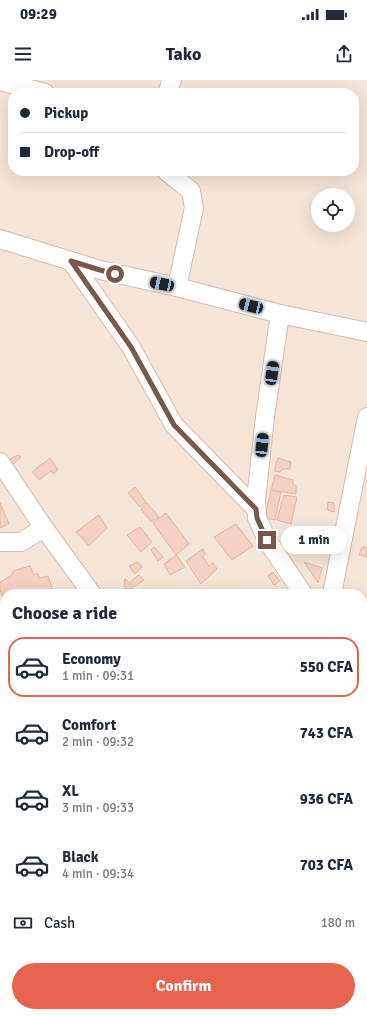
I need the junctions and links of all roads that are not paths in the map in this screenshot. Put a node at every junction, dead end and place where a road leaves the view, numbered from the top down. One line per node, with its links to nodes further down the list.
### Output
1 (0, 81): 2 (street)
2 (26, 88)
3 (172, 176): 6 (street)
4 (0, 239): 5 (street)
5 (71, 261): 6 (street); 11 (street)
6 (177, 287): 7 (street)
7 (280, 314): 8 (street); 11 (street)
8 (367, 332)
9 (367, 417): 16 (street)
10 (0, 462): 12 (street)
11 (256, 509): 15 (street)
12 (44, 528): 13 (street); 14 (street)
13 (0, 542)
14 (88, 589)
15 (300, 589)
16 (333, 589)

